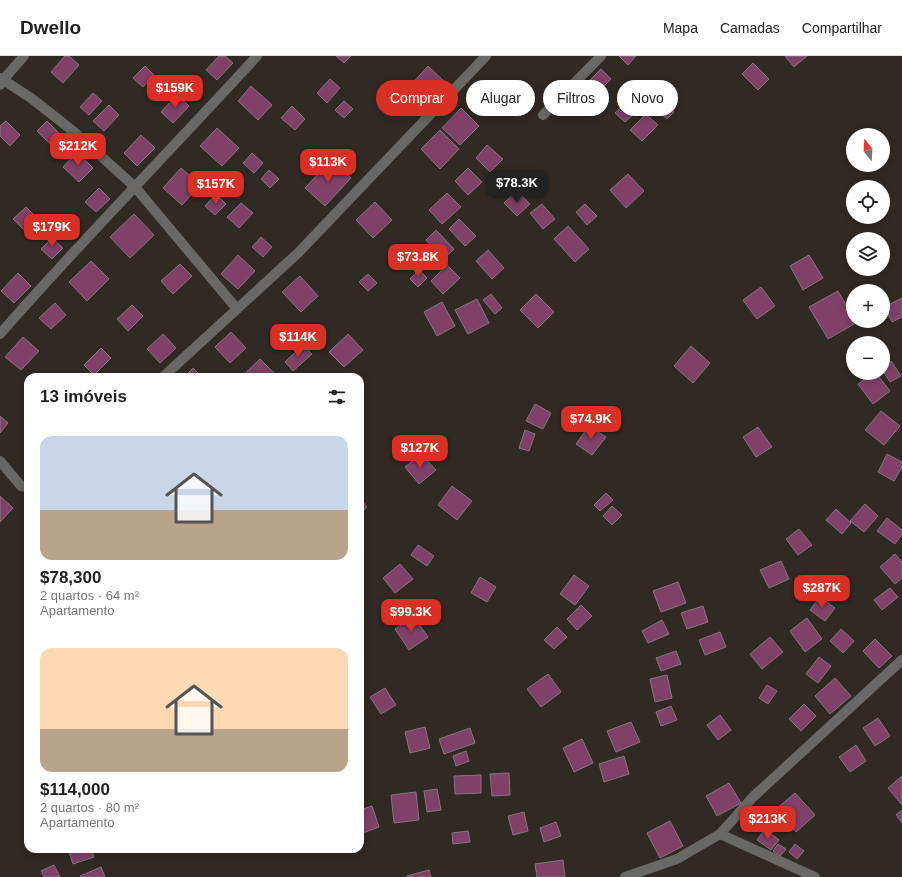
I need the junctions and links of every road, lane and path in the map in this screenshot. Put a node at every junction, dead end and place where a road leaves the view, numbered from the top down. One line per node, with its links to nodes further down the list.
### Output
1 (24, 56): 6 (street)
2 (257, 56): 7 (street)
3 (486, 56): 8 (street)
4 (601, 56): 5 (street)
5 (578, 80)
6 (1, 81): 7 (street)
7 (135, 187): 8 (street); 9 (street)
8 (237, 309): 10 (street)
9 (0, 334)
10 (168, 373)
11 (0, 462): 12 (street)
12 (24, 486)
13 (902, 660): 14 (street)
14 (720, 834): 15 (street); 16 (street)
15 (625, 877)
16 (815, 877)

